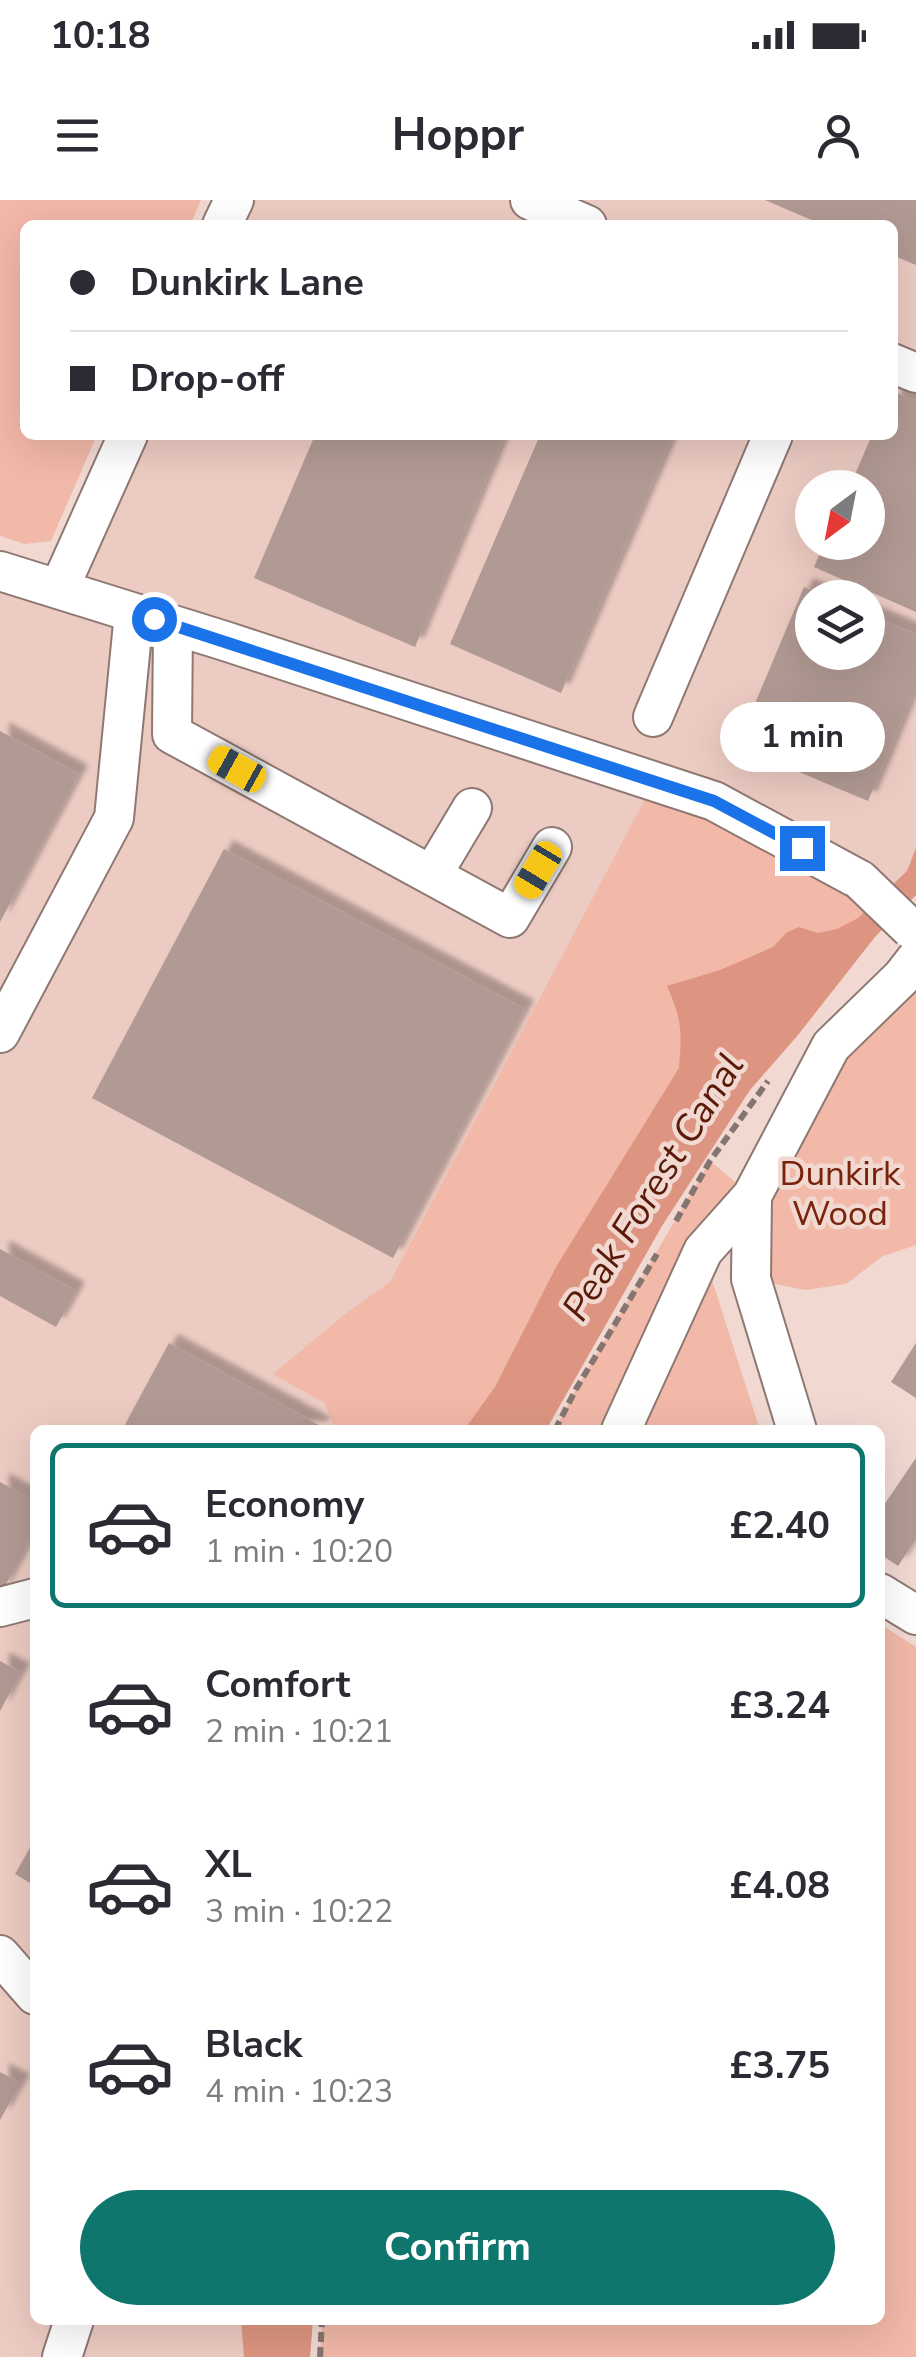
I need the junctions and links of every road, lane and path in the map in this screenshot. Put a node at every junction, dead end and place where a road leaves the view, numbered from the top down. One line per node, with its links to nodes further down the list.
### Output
1 (126, 440): 4 (street)
2 (771, 440): 7 (street)
3 (0, 571): 4 (street)
4 (59, 589): 5 (street)
5 (134, 612): 6 (street); 12 (street)
6 (173, 625): 10 (street); 11 (street, bridge)
7 (653, 718)
8 (472, 808): 10 (street)
9 (552, 847): 10 (street)
10 (432, 875)
11 (914, 942): 14 (street)
12 (0, 1033)
13 (774, 1072): 15 (path)
14 (752, 1196): 18 (street); 19 (street)
15 (672, 1229)
16 (662, 1246): 17 (path)
17 (558, 1425)
18 (623, 1425)
19 (795, 1425)
20 (885, 1596): 23 (street)
21 (30, 1599): 22 (street)
22 (0, 1607)
23 (916, 1615)
24 (0, 1955): 25 (street)
25 (30, 1989)
26 (72, 2325): 28 (street)
27 (322, 2325): 29 (path)
28 (62, 2357)
29 (320, 2357)

